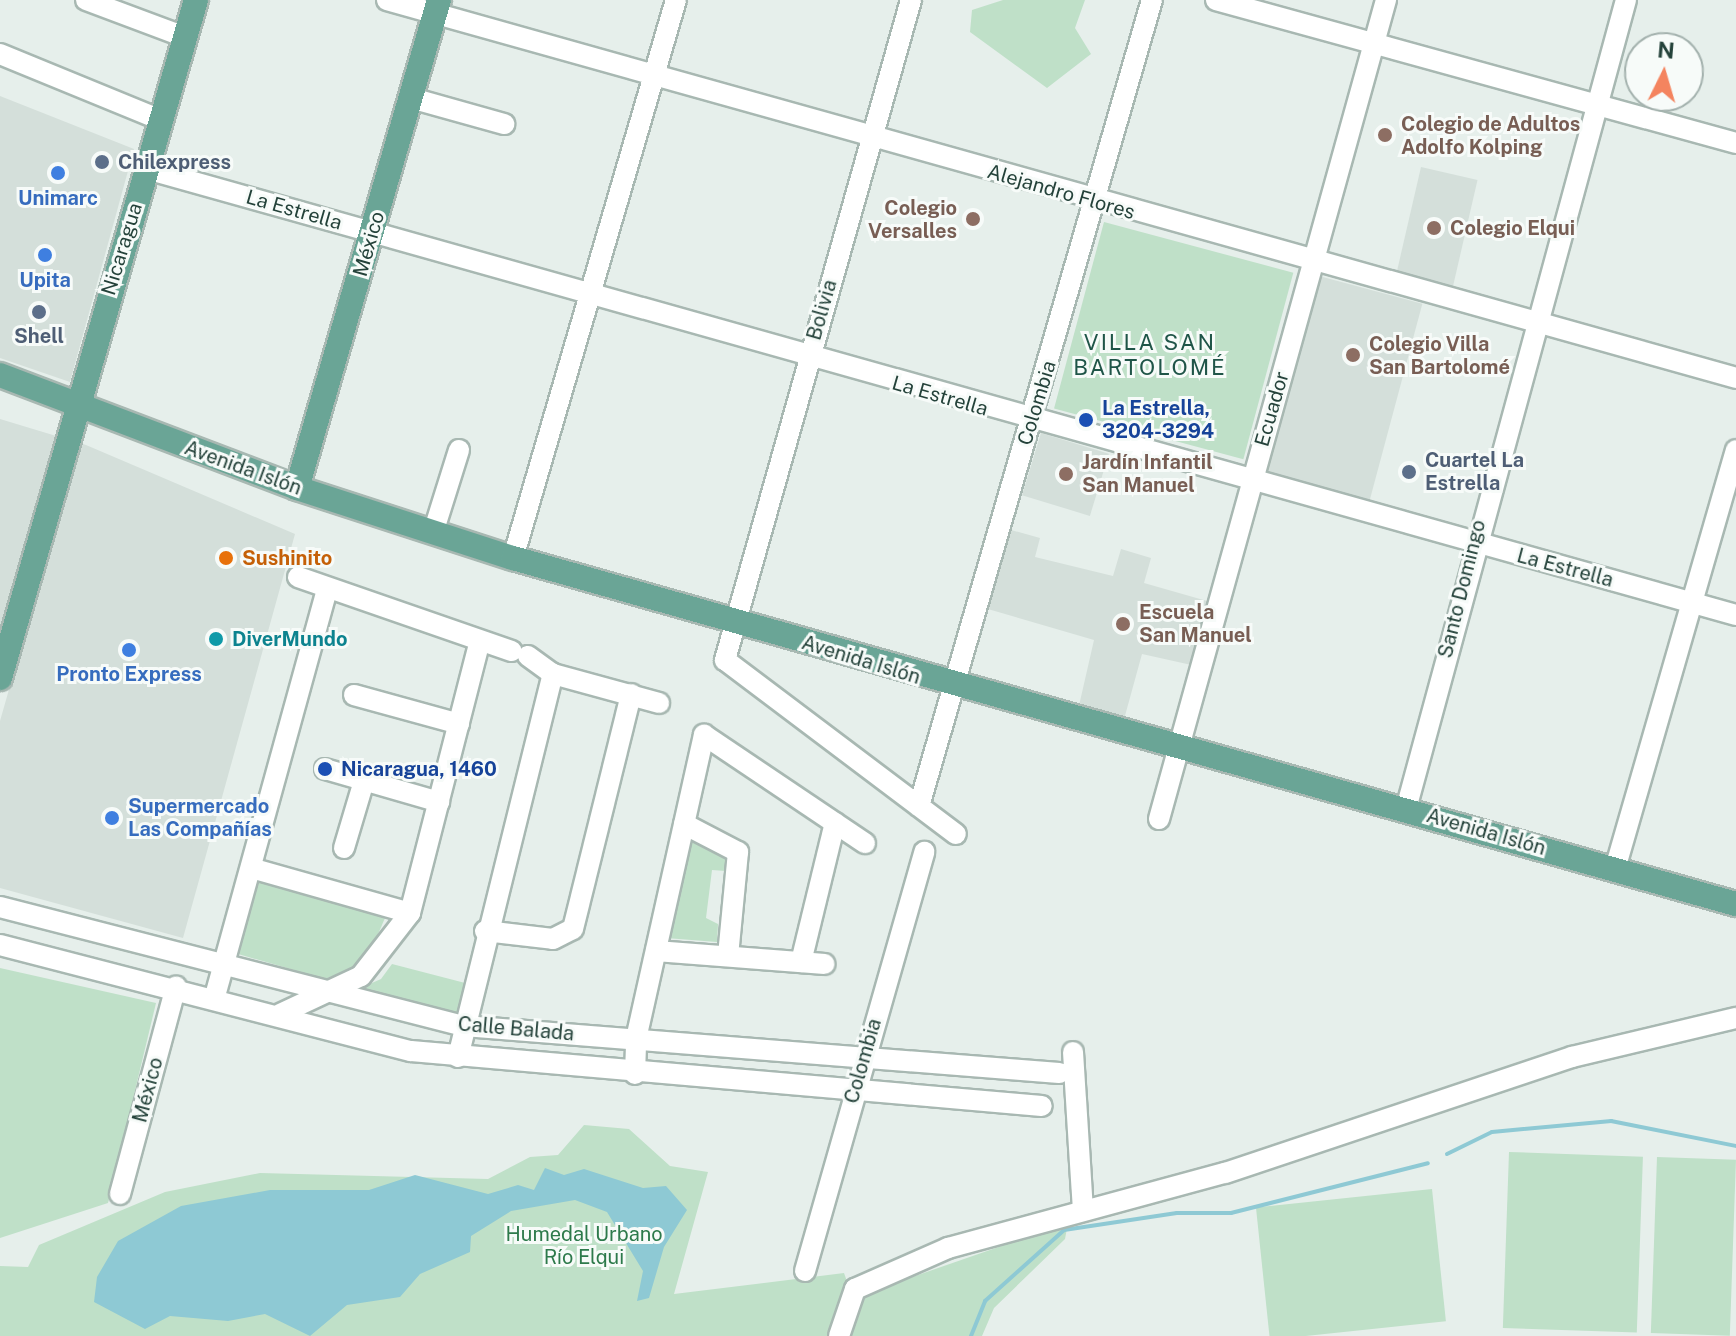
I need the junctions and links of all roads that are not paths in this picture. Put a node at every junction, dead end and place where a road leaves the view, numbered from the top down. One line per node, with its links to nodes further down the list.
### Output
1 (86, 0): 11 (street)
2 (196, 0): 11 (main road, Nicaragua)
3 (387, 0): 10 (street, Alejandro Flores)
4 (676, 0): 14 (street)
5 (911, 0): 19 (street, Bolivia)
6 (1152, 0): 22 (street, Colombia)
7 (1216, 0): 12 (street)
8 (1386, 0): 12 (street, Ecuador)
9 (1626, 0): 16 (street, Santo Domingo)
10 (437, 6): 14 (street, Alejandro Flores); 15 (main road, México)
11 (185, 37): 17 (main road, Nicaragua)
12 (1373, 44): 16 (street); 24 (street, Ecuador)
13 (0, 54): 17 (street)
14 (654, 76): 19 (street, Alejandro Flores); 25 (street)
15 (411, 98): 18 (street); 23 (main road, México)
16 (1593, 104): 20 (street); 26 (street, Santo Domingo)
17 (161, 120): 21 (main road, Nicaragua)
18 (504, 124)
19 (871, 136): 22 (street, Alejandro Flores); 27 (street, Bolivia)
20 (1736, 143)
21 (147, 169): 23 (street, La Estrella); 30 (main road, Nicaragua)
22 (1095, 202): 24 (street, Alejandro Flores); 31 (street, Colombia)
23 (372, 232): 25 (street, La Estrella); 35 (main road, México)
24 (1312, 263): 26 (street, Alejandro Flores); 34 (street, Ecuador)
25 (594, 295): 27 (street, La Estrella); 38 (street)
26 (1534, 322): 29 (street, Alejandro Flores); 37 (street, Santo Domingo)
27 (808, 359): 31 (street, La Estrella); 43 (street, Bolivia)
28 (0, 375): 30 (main road, Avenida Islón)
29 (1736, 378)
30 (75, 407): 35 (main road, Avenida Islón); 44 (main road); 47 (main road)
31 (1031, 421): 34 (street, La Estrella); 48 (street, Colombia)
32 (459, 450): 36 (street)
33 (1736, 450): 41 (street)
34 (1251, 483): 37 (street, La Estrella); 53 (street, Ecuador)
35 (297, 488): 36 (main road, Avenida Islón)
36 (433, 533): 38 (main road, Avenida Islón)
37 (1474, 543): 41 (street, La Estrella); 58 (street, Santo Domingo)
38 (513, 558): 43 (main road, Avenida Islón)
39 (298, 577): 40 (street)
40 (327, 588): 45 (street); 66 (street)
41 (1693, 603): 42 (street, La Estrella); 67 (street)
42 (1736, 615)
43 (733, 620): 48 (main road, Avenida Islón); 57 (street, Bolivia)
44 (0, 625)
45 (480, 641): 46 (street); 52 (street)
46 (553, 674): 49 (street); 71 (street)
47 (0, 678)
48 (952, 688): 53 (main road, Avenida Islón); 57 (street, Colombia)
49 (631, 694): 51 (street); 71 (street)
50 (354, 695): 52 (street)
51 (659, 703)
52 (459, 724): 56 (street)
53 (1177, 750): 58 (main road, Avenida Islón); 59 (street, Ecuador)
54 (325, 769): 55 (street)
55 (364, 781): 56 (street); 64 (street)
56 (439, 802): 70 (street)
57 (919, 806): 62 (street, Bolivia)
58 (1406, 809): 67 (main road, Avenida Islón)
59 (1159, 819)
60 (835, 823): 61 (street); 63 (street); 76 (street)
61 (684, 824): 73 (street); 74 (street)
62 (956, 834)
63 (865, 843)
64 (344, 848)
65 (924, 852): 86 (street, Colombia)
66 (251, 868): 70 (street); 75 (street)
67 (1615, 869): 68 (main road, Avenida Islón)
68 (1736, 904)
69 (0, 907): 75 (street, Calle Balada)
70 (410, 913): 79 (street)
71 (485, 931): 83 (street)
72 (0, 945): 78 (street, Calle Balada)
73 (656, 951): 74 (street); 84 (street)
74 (728, 956): 76 (street)
75 (224, 961): 79 (street, Calle Balada); 80 (street)
76 (801, 962): 77 (street)
77 (825, 964)
78 (176, 986): 80 (street, Calle Balada); 94 (street, México)
79 (328, 991): 81 (street); 83 (street, Calle Balada)
80 (215, 996): 81 (street, Calle Balada)
81 (280, 1014): 87 (street, Calle Balada)
82 (1736, 1018): 95 (street)
83 (464, 1026): 84 (street, Calle Balada); 87 (street)
84 (636, 1039): 86 (street, Calle Balada); 90 (street)
85 (1073, 1052): 95 (street)
86 (864, 1055): 88 (street, Calle Balada); 91 (street, Colombia)
87 (458, 1057): 90 (street, Calle Balada)
88 (998, 1067): 89 (street, Calle Balada); 92 (street)
89 (1059, 1073)
90 (635, 1074): 91 (street, Calle Balada)
91 (855, 1087): 92 (street, Calle Balada); 96 (street, Colombia)
92 (995, 1102): 93 (street, Calle Balada)
93 (1042, 1106)
94 (120, 1194)
95 (1083, 1210): 97 (street)
96 (805, 1271)
97 (839, 1336)

